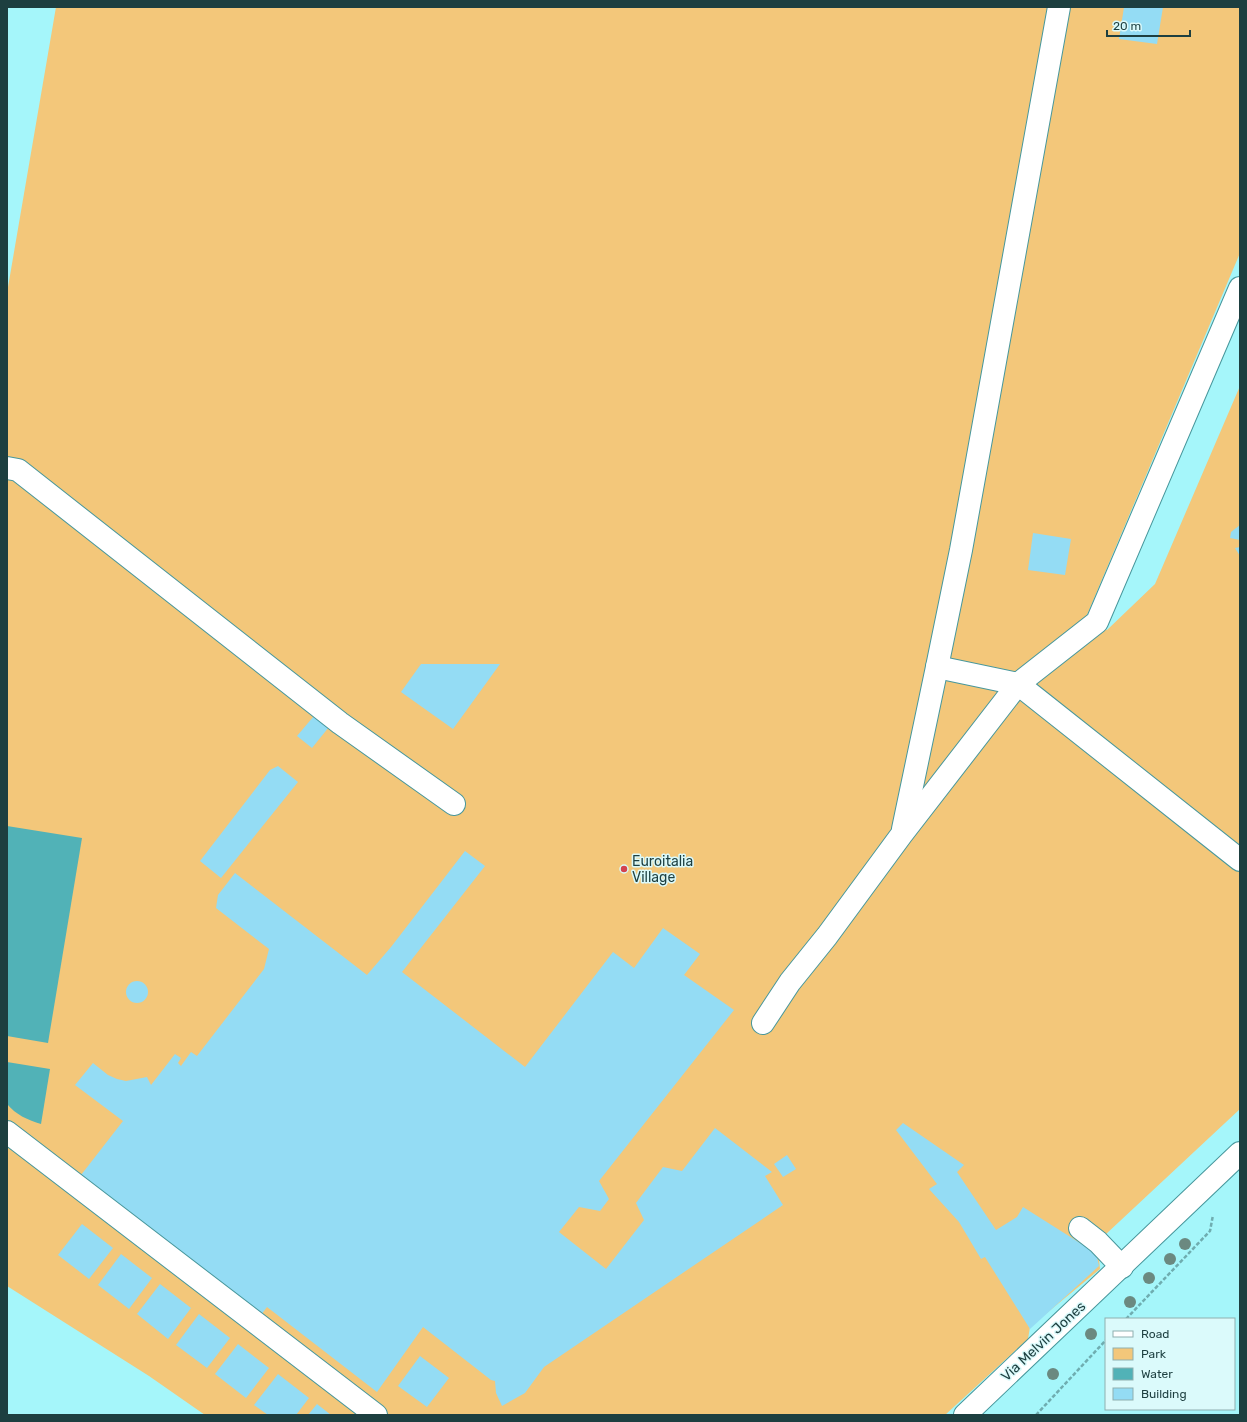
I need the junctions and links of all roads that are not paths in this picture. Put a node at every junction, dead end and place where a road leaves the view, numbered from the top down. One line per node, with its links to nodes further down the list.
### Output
1 (1059, 7): 4 (street)
2 (1240, 288): 5 (street)
3 (7, 468): 6 (street)
4 (937, 667): 5 (street); 7 (street)
5 (1018, 684): 7 (street); 8 (street)
6 (454, 804)
7 (902, 834): 9 (street)
8 (1240, 860)
9 (763, 1023)
10 (7, 1132): 14 (street)
11 (1240, 1153): 13 (street, Via Melvin Jones)
12 (1080, 1228): 13 (street)
13 (1122, 1267): 15 (street, Via Melvin Jones)
14 (376, 1415)
15 (965, 1415)

